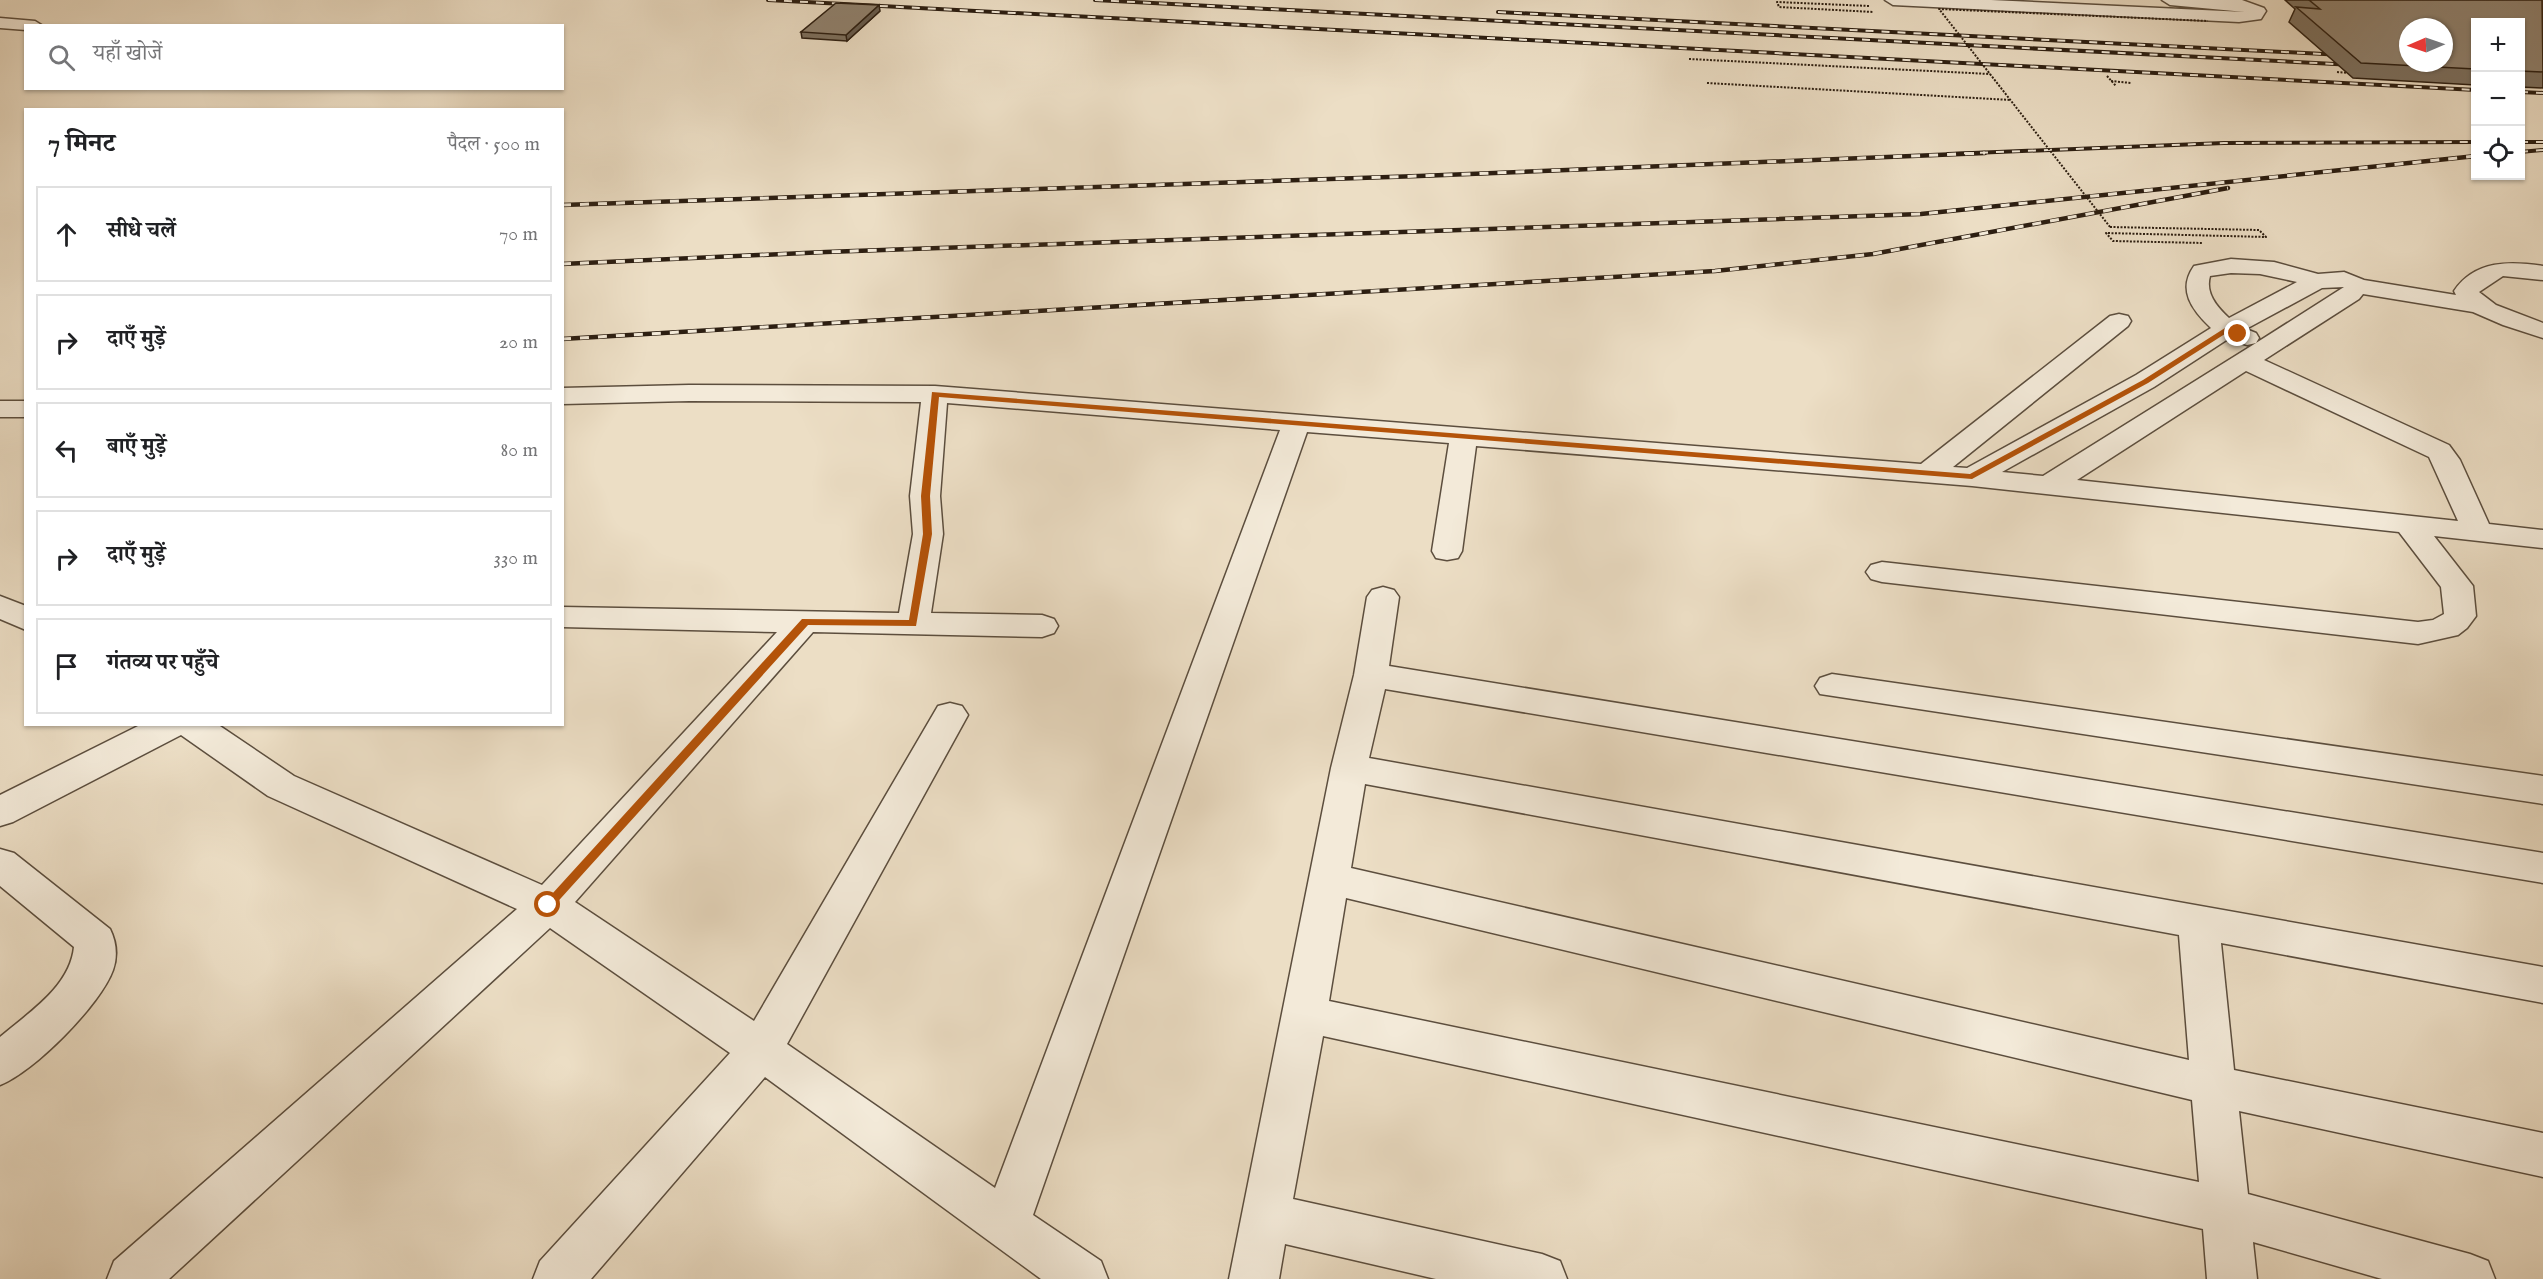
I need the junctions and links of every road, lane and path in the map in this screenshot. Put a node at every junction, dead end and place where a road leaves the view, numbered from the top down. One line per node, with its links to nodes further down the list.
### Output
1 (1893, 0): 2 (street)
2 (2170, 0)
3 (1870, 6): 4 (path)
4 (1880, 12)
5 (2208, 21): 11 (path, bridge)
6 (0, 23): 7 (street)
7 (24, 25)
8 (1689, 59): 11 (path)
9 (2347, 67): 10 (path)
10 (2337, 72)
11 (1990, 75): 17 (path, bridge)
12 (2107, 76): 13 (path)
13 (2111, 81): 15 (path); 16 (path)
14 (1707, 83): 17 (path)
15 (2131, 83)
16 (2116, 86)
17 (2011, 100): 18 (path, bridge)
18 (2207, 243)
19 (2543, 273): 22 (street)
20 (2317, 281): 21 (street); 24 (street); 24 (street)
21 (2356, 286): 22 (street); 26 (street)
22 (2477, 305): 25 (street)
23 (2119, 321): 34 (street)
24 (2227, 329): 26 (street); 35 (street)
25 (2543, 331)
26 (2268, 346): 27 (street)
27 (2245, 361): 36 (street); 38 (street)
28 (935, 394): 29 (street); 32 (street); 47 (street)
29 (564, 396)
30 (0, 409): 31 (street)
31 (24, 409)
32 (1297, 421): 33 (street); 70 (street)
33 (1464, 436): 34 (street); 40 (street)
34 (1926, 474): 35 (street)
35 (1972, 477): 36 (street)
36 (2049, 485): 37 (street)
37 (2410, 526): 38 (street); 41 (street)
38 (2478, 533): 39 (street)
39 (2543, 539)
40 (1447, 551)
41 (1882, 572)
42 (1383, 597): 49 (street)
43 (0, 606): 45 (street)
44 (564, 617): 46 (street)
45 (24, 619)
46 (805, 621): 47 (street); 60 (street)
47 (913, 623): 48 (street)
48 (1042, 626)
49 (1371, 675): 54 (street); 58 (street)
50 (1832, 686): 55 (street)
51 (950, 715): 64 (street)
52 (169, 726): 56 (street)
53 (194, 726): 60 (street)
54 (1349, 768): 59 (street); 61 (street)
55 (2543, 790)
56 (0, 812)
57 (0, 864): 65 (street)
58 (2543, 868)
59 (1329, 879): 63 (street); 66 (street)
60 (548, 905): 64 (street); 71 (street)
61 (2198, 922): 62 (street); 66 (street)
62 (2543, 985)
63 (1305, 1014): 68 (street); 69 (street)
64 (761, 1050): 70 (street); 72 (street)
65 (0, 1065)
66 (2212, 1085): 67 (street); 68 (street)
67 (2543, 1155)
68 (2225, 1211): 76 (street); 77 (street)
69 (1266, 1216): 74 (street); 75 (street)
70 (1006, 1223): 73 (street)
71 (132, 1279)
72 (558, 1279)
73 (1083, 1279)
74 (1254, 1279)
75 (1542, 1279)
76 (2232, 1279)
77 (2470, 1279)

